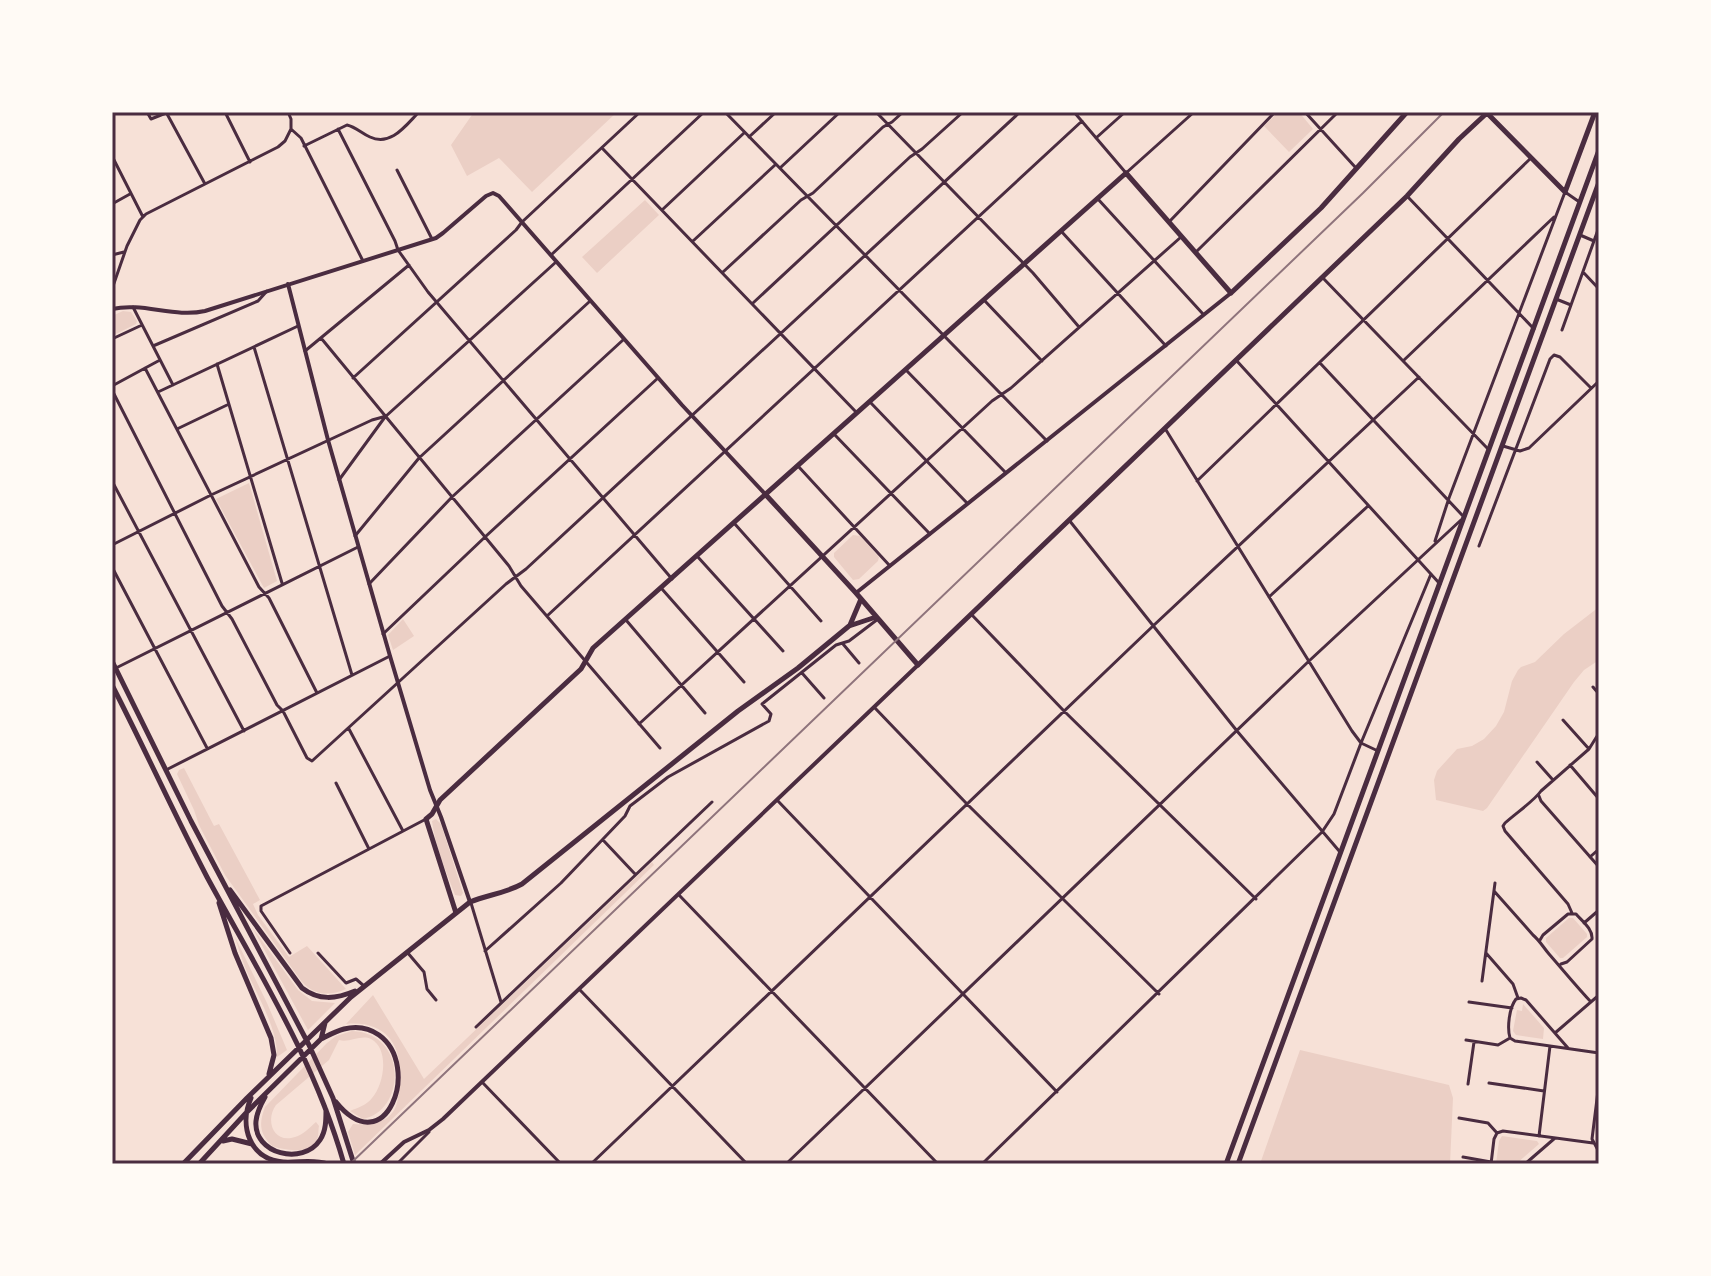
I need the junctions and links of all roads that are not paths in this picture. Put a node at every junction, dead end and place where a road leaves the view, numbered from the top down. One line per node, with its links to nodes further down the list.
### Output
1 (147, 112): 2 (street)
2 (167, 112): 45 (street)
3 (225, 112): 38 (street)
4 (288, 112): 26 (street)
5 (419, 112): 27 (street)
6 (640, 112): 33 (street)
7 (704, 112): 43 (street)
8 (725, 112): 29 (street)
9 (776, 112): 30 (street)
10 (840, 112): 39 (street)
11 (876, 112): 25 (street)
12 (903, 112): 25 (street)
13 (963, 112): 35 (street)
14 (1020, 112): 44 (street)
15 (1074, 112): 24 (street)
16 (1125, 112): 31 (street)
17 (1194, 112): 42 (street)
18 (1275, 112): 59 (street)
19 (1305, 112): 28 (street)
20 (1338, 112): 28 (street)
21 (1407, 112): 40 (main road)
22 (1488, 112): 37 (main road); 50 (main road)
23 (1595, 112): 47 (main road)
24 (1082, 121): 31 (street); 57 (street)
25 (888, 124): 35 (street); 49 (street)
26 (291, 129): 32 (street); 38 (street)
27 (338, 129): 32 (street); 69 (street)
28 (1321, 130): 40 (street); 71 (street)
29 (745, 132): 30 (street); 54 (street)
30 (749, 137): 39 (street)
31 (1096, 138): 42 (street)
32 (304, 146): 75 (street)
33 (602, 148): 43 (street); 58 (street)
34 (1599, 150): 52 (main road)
35 (916, 153): 44 (street); 60 (street)
36 (112, 156): 48 (street)
37 (1531, 158): 47 (main road); 66 (street)
38 (250, 162): 45 (street)
39 (778, 166): 49 (street); 67 (street)
40 (1357, 169): 90 (main road)
41 (397, 170): 65 (street)
42 (1126, 173): 51 (main road); 59 (main road)
43 (632, 179): 54 (street); 73 (street)
44 (944, 182): 57 (street); 74 (street)
45 (205, 184): 56 (street)
46 (1598, 187): 63 (main road)
47 (1565, 192): 52 (street); 55 (street)
48 (131, 194): 53 (street); 56 (street)
49 (807, 196): 60 (street); 80 (street)
50 (1407, 196): 66 (street); 82 (main road)
51 (1097, 198): 62 (main road); 77 (street)
52 (1580, 202): 105 (main road)
53 (112, 204)
54 (662, 210): 67 (street)
55 (1556, 214): 83 (street); 99 (street)
56 (143, 217): 70 (street)
57 (979, 217): 78 (street); 87 (street)
58 (522, 222): 65 (street); 73 (street); 94 (street)
59 (1169, 222): 64 (main road)
60 (836, 226): 74 (street); 95 (street)
61 (1599, 227): 68 (street)
62 (1061, 231): 78 (main road); 89 (street)
63 (1580, 235): 68 (street); 91 (main road)
64 (1182, 236): 71 (main road); 77 (street)
65 (432, 239): 69 (street)
66 (1448, 239): 83 (street); 101 (street)
67 (693, 241): 80 (street)
68 (1594, 241): 81 (street)
69 (398, 250): 75 (street); 79 (street)
70 (124, 252): 72 (street); 85 (street)
71 (1196, 252): 90 (main road)
72 (112, 255)
73 (551, 255): 76 (street)
74 (865, 255): 87 (street); 107 (street)
75 (363, 261): 84 (street)
76 (557, 261): 92 (street); 112 (street)
77 (1155, 261): 89 (street); 100 (street)
78 (1024, 264): 93 (main road); 104 (street)
79 (409, 265): 94 (street); 109 (street)
80 (723, 272): 95 (street)
81 (1583, 272): 86 (street); 96 (street)
82 (1322, 277): 101 (street); 118 (main road)
83 (1487, 280): 99 (street); 120 (street)
84 (288, 284): 88 (street); 103 (street)
85 (112, 289)
86 (1599, 289)
87 (900, 290): 108 (street); 124 (street)
88 (267, 291): 97 (street); 113 (street)
89 (1118, 293): 104 (street); 114 (street)
90 (1231, 293): 100 (street)
91 (1556, 299): 96 (street); 151 (main road)
92 (591, 300): 111 (street); 129 (street)
93 (984, 300): 108 (main road); 119 (street)
94 (436, 302): 112 (street); 127 (street)
95 (753, 303): 107 (street)
96 (1571, 305): 106 (street)
97 (133, 306): 98 (street); 102 (street)
98 (112, 309)
99 (1518, 314): 105 (street); 148 (street)
100 (1204, 315): 114 (street)
101 (1364, 320): 120 (street); 121 (street)
102 (142, 325): 110 (street); 113 (street)
103 (298, 326): 115 (street); 116 (street)
104 (1080, 328): 119 (street)
105 (1534, 330): 152 (main road)
106 (1562, 330)
107 (781, 332): 124 (street); 140 (street)
108 (944, 336): 125 (main road); 135 (street)
109 (321, 338): 116 (street); 127 (street)
110 (112, 339)
111 (624, 339): 128 (street); 143 (street)
112 (470, 341): 129 (street); 141 (street)
113 (153, 346): 117 (street)
114 (1166, 346): 150 (street)
115 (254, 347): 122 (street); 156 (street)
116 (305, 351): 149 (street)
117 (160, 360): 123 (street); 131 (street)
118 (1236, 360): 138 (street); 145 (main road)
119 (1042, 361): 135 (street)
120 (1403, 361): 126 (street)
121 (1320, 363): 138 (street); 142 (street)
122 (217, 364): 131 (street); 137 (street)
123 (145, 368): 132 (street); 134 (street)
124 (815, 368): 139 (street); 154 (street)
125 (906, 370): 136 (main road); 144 (street)
126 (1419, 377): 142 (street); 148 (street)
127 (353, 378): 141 (street)
128 (658, 378): 140 (street); 157 (street)
129 (503, 381): 143 (street); 155 (street)
130 (1599, 381): 133 (street)
131 (173, 385): 134 (street)
132 (112, 388): 174 (street)
133 (1591, 388): 153 (street); 153 (street)
134 (158, 392): 146 (street)
135 (1002, 394): 144 (street); 150 (street)
136 (870, 402): 139 (main road); 158 (street)
137 (229, 404): 146 (street); 162 (street)
138 (1277, 405): 159 (street); 165 (street)
139 (858, 413): 147 (main road)
140 (692, 415): 154 (street); 170 (street)
141 (385, 417): 149 (street); 155 (street); 163 (street)
142 (1374, 419): 159 (street); 171 (street)
143 (536, 420): 157 (street); 169 (street)
144 (963, 428): 158 (street); 161 (street)
145 (1165, 428): 165 (street); 176 (main road)
146 (177, 429): 167 (street)
147 (834, 434): 160 (main road); 166 (street)
148 (1473, 434): 152 (street); 171 (street)
149 (328, 440): 156 (street); 163 (street)
150 (1047, 441): 161 (street)
151 (1502, 446): 153 (street); 360 (main road)
152 (1489, 450): 175 (main road)
153 (1515, 450): 186 (street)
154 (726, 451): 168 (street); 181 (street)
155 (419, 458): 169 (street); 182 (street)
156 (287, 459): 162 (street); 192 (street)
157 (570, 460): 170 (street); 183 (street)
158 (927, 461): 166 (street); 172 (street)
159 (1328, 462): 173 (street); 188 (street)
160 (798, 466): 168 (main road); 178 (street)
161 (1006, 473): 172 (street)
162 (250, 477): 167 (street); 200 (street)
163 (339, 480): 182 (street)
164 (112, 481): 179 (street)
165 (1197, 481): 188 (street)
166 (891, 494): 178 (street); 180 (street)
167 (211, 495): 174 (street); 204 (street)
168 (766, 495): 177 (main road); 190 (main road)
169 (452, 497): 183 (street); 198 (street)
170 (602, 498): 181 (street); 196 (street)
171 (1449, 498): 175 (street); 184 (street)
172 (968, 504): 180 (street)
173 (1368, 506): 191 (street); 205 (street)
174 (175, 513): 179 (street); 207 (street)
175 (1464, 517): 184 (street); 199 (main road)
176 (1069, 520): 208 (main road); 215 (street)
177 (734, 523): 189 (main road); 201 (street)
178 (855, 528): 190 (street); 193 (street)
179 (139, 531): 185 (street); 216 (street)
180 (930, 534): 193 (street)
181 (635, 535): 197 (street); 209 (street)
182 (355, 536): 187 (street)
183 (485, 537): 196 (street); 217 (street)
184 (1433, 544): 191 (street)
185 (112, 545)
186 (1479, 546)
187 (358, 547): 192 (street); 198 (street)
188 (1237, 547): 205 (street); 215 (street)
189 (697, 556): 197 (main road); 211 (street)
190 (823, 557): 201 (street); 203 (main road)
191 (1417, 559): 195 (street); 225 (street)
192 (320, 566): 200 (street); 230 (street)
193 (890, 566): 203 (street)
194 (112, 567): 219 (street)
195 (1431, 574): 199 (street); 249 (street)
196 (515, 577): 209 (street); 232 (street)
197 (672, 579): 202 (main road)
198 (369, 584): 217 (street)
199 (1440, 584): 253 (main road)
200 (282, 585): 204 (street)
201 (790, 586): 211 (street); 213 (street)
202 (661, 588): 212 (main road); 221 (street)
203 (856, 593): 206 (main road)
204 (265, 594): 207 (street); 236 (street)
205 (1269, 597): 225 (street)
206 (861, 599): 210 (main road); 214 (main road)
207 (227, 612): 216 (street); 240 (street)
208 (971, 614): 227 (main road); 241 (street)
209 (547, 616): 224 (street)
210 (877, 618): 214 (main road); 218 (street); 227 (main road)
211 (754, 619): 220 (street); 221 (street)
212 (626, 620): 224 (main road); 234 (street)
213 (821, 621)
214 (849, 626): 284 (main road)
215 (1153, 626): 241 (street); 247 (street)
216 (191, 631): 219 (street); 246 (street)
217 (383, 634): 222 (street)
218 (842, 644): 226 (street); 229 (street)
219 (154, 649): 228 (street); 251 (street)
220 (783, 651)
221 (718, 652): 231 (street); 234 (street)
222 (390, 656): 230 (street); 232 (street)
223 (112, 661): 228 (main road)
224 (586, 661): 244 (street); 265 (main road)
225 (1309, 661): 247 (street); 249 (street)
226 (859, 663)
227 (918, 665): 239 (street)
228 (114, 668): 256 (main road)
229 (802, 673): 238 (street); 269 (street)
230 (352, 675): 236 (street)
231 (744, 682)
232 (398, 684): 245 (street); 265 (street)
233 (112, 685): 279 (main road)
234 (681, 686): 242 (street); 244 (street)
235 (1593, 687): 237 (street)
236 (317, 693): 240 (street)
237 (1599, 694)
238 (824, 698)
239 (874, 707): 261 (street); 263 (street)
240 (283, 711): 245 (street); 246 (street)
241 (1064, 711): 263 (street); 264 (street)
242 (705, 713)
243 (1563, 720): 252 (street)
244 (639, 724): 250 (street)
245 (349, 729): 267 (street)
246 (244, 731): 251 (street)
247 (1237, 731): 264 (street); 268 (street)
248 (1599, 733): 252 (street)
249 (1361, 743): 253 (street); 268 (street)
250 (660, 748)
251 (207, 749): 256 (street)
252 (1589, 749): 255 (street)
253 (1378, 751): 272 (main road)
254 (1537, 762): 257 (street)
255 (1570, 765): 257 (street); 260 (street)
256 (166, 770): 276 (main road)
257 (1553, 780): 259 (street)
258 (336, 783): 270 (street)
259 (1539, 796): 273 (street); 287 (street)
260 (1599, 799)
261 (777, 800): 280 (street); 281 (street)
262 (712, 802): 275 (street)
263 (967, 804): 281 (street); 282 (street)
264 (1161, 804): 282 (street); 283 (street)
265 (436, 806): 266 (main road); 284 (street)
266 (426, 819): 267 (street); 286 (main road)
267 (403, 831): 270 (street)
268 (1322, 832): 272 (street); 283 (street)
269 (603, 840): 275 (street); 292 (street)
270 (369, 849): 294 (street)
271 (1599, 849): 273 (street)
272 (1341, 853): 359 (main road)
273 (1590, 857): 274 (street)
274 (1599, 867)
275 (635, 874): 307 (street)
276 (219, 876): 299 (main road); 332 (main road)
277 (1495, 883): 278 (street)
278 (1495, 892): 290 (street); 296 (street)
279 (217, 894): 321 (main road); 333 (main road)
280 (679, 895): 300 (street); 301 (street)
281 (870, 897): 301 (street); 302 (street)
282 (1062, 898): 302 (street); 303 (street)
283 (1256, 899): 303 (street)
284 (470, 902): 286 (main road); 292 (street)
285 (1599, 910): 288 (street)
286 (456, 913): 293 (main road)
287 (1572, 913): 288 (street); 290 (street)
288 (1584, 923): 289 (street)
289 (1593, 937): 291 (street); 297 (street)
290 (1540, 940): 297 (street)
291 (1599, 941)
292 (485, 951): 307 (street)
293 (407, 952): 299 (main road); 306 (street)
294 (290, 953)
295 (318, 953): 299 (street)
296 (1487, 954): 298 (street); 305 (street)
297 (1561, 964): 309 (street)
298 (1482, 981)
299 (362, 988): 311 (main road)
300 (580, 990): 322 (street); 326 (street)
301 (772, 992): 326 (street); 327 (street)
302 (964, 994): 327 (street); 331 (street)
303 (1159, 994): 331 (street)
304 (1599, 995): 309 (street)
305 (1518, 998): 310 (street); 313 (street)
306 (436, 1000)
307 (501, 1002): 312 (street)
308 (1469, 1002): 310 (street)
309 (1591, 1002): 313 (street)
310 (1512, 1008): 314 (street)
311 (325, 1022): 315 (main road); 321 (main road)
312 (476, 1027)
313 (1555, 1033): 319 (street)
314 (1510, 1038): 317 (street); 318 (street)
315 (321, 1039): 328 (main road); 332 (main road)
316 (1466, 1040): 317 (street)
317 (1475, 1042): 325 (street)
318 (1550, 1046): 319 (street); 329 (street)
319 (1568, 1048): 320 (street)
320 (1599, 1053)
321 (266, 1080): 330 (main road)
322 (482, 1082): 336 (street); 353 (street)
323 (1489, 1083): 329 (street)
324 (1599, 1083): 341 (street)
325 (1468, 1084)
326 (673, 1086): 354 (street); 355 (street)
327 (866, 1089): 356 (street); 357 (street)
328 (269, 1090): 333 (main road); 334 (main road)
329 (1544, 1091): 338 (street)
330 (253, 1092): 334 (main road); 347 (main road)
331 (1057, 1092): 358 (street)
332 (333, 1098): 350 (main road)
333 (326, 1105): 349 (main road)
334 (246, 1113): 340 (main road); 342 (main road)
335 (1459, 1118): 337 (street)
336 (434, 1127): 351 (street); 352 (street)
337 (1497, 1133): 338 (street); 346 (street)
338 (1539, 1136): 339 (street)
339 (1555, 1138): 341 (street); 361 (street)
340 (220, 1142): 342 (main road); 348 (main road)
341 (1593, 1143): 343 (street)
342 (253, 1144): 345 (main road)
343 (1599, 1152)
344 (1463, 1157): 346 (street)
345 (327, 1163)
346 (1491, 1163)
347 (183, 1164)
348 (199, 1164)
349 (344, 1164)
350 (354, 1164)
351 (380, 1164)
352 (397, 1164)
353 (561, 1164)
354 (591, 1164)
355 (747, 1164)
356 (786, 1164)
357 (938, 1164)
358 (982, 1164)
359 (1226, 1164)
360 (1238, 1164)
361 (1525, 1164)

